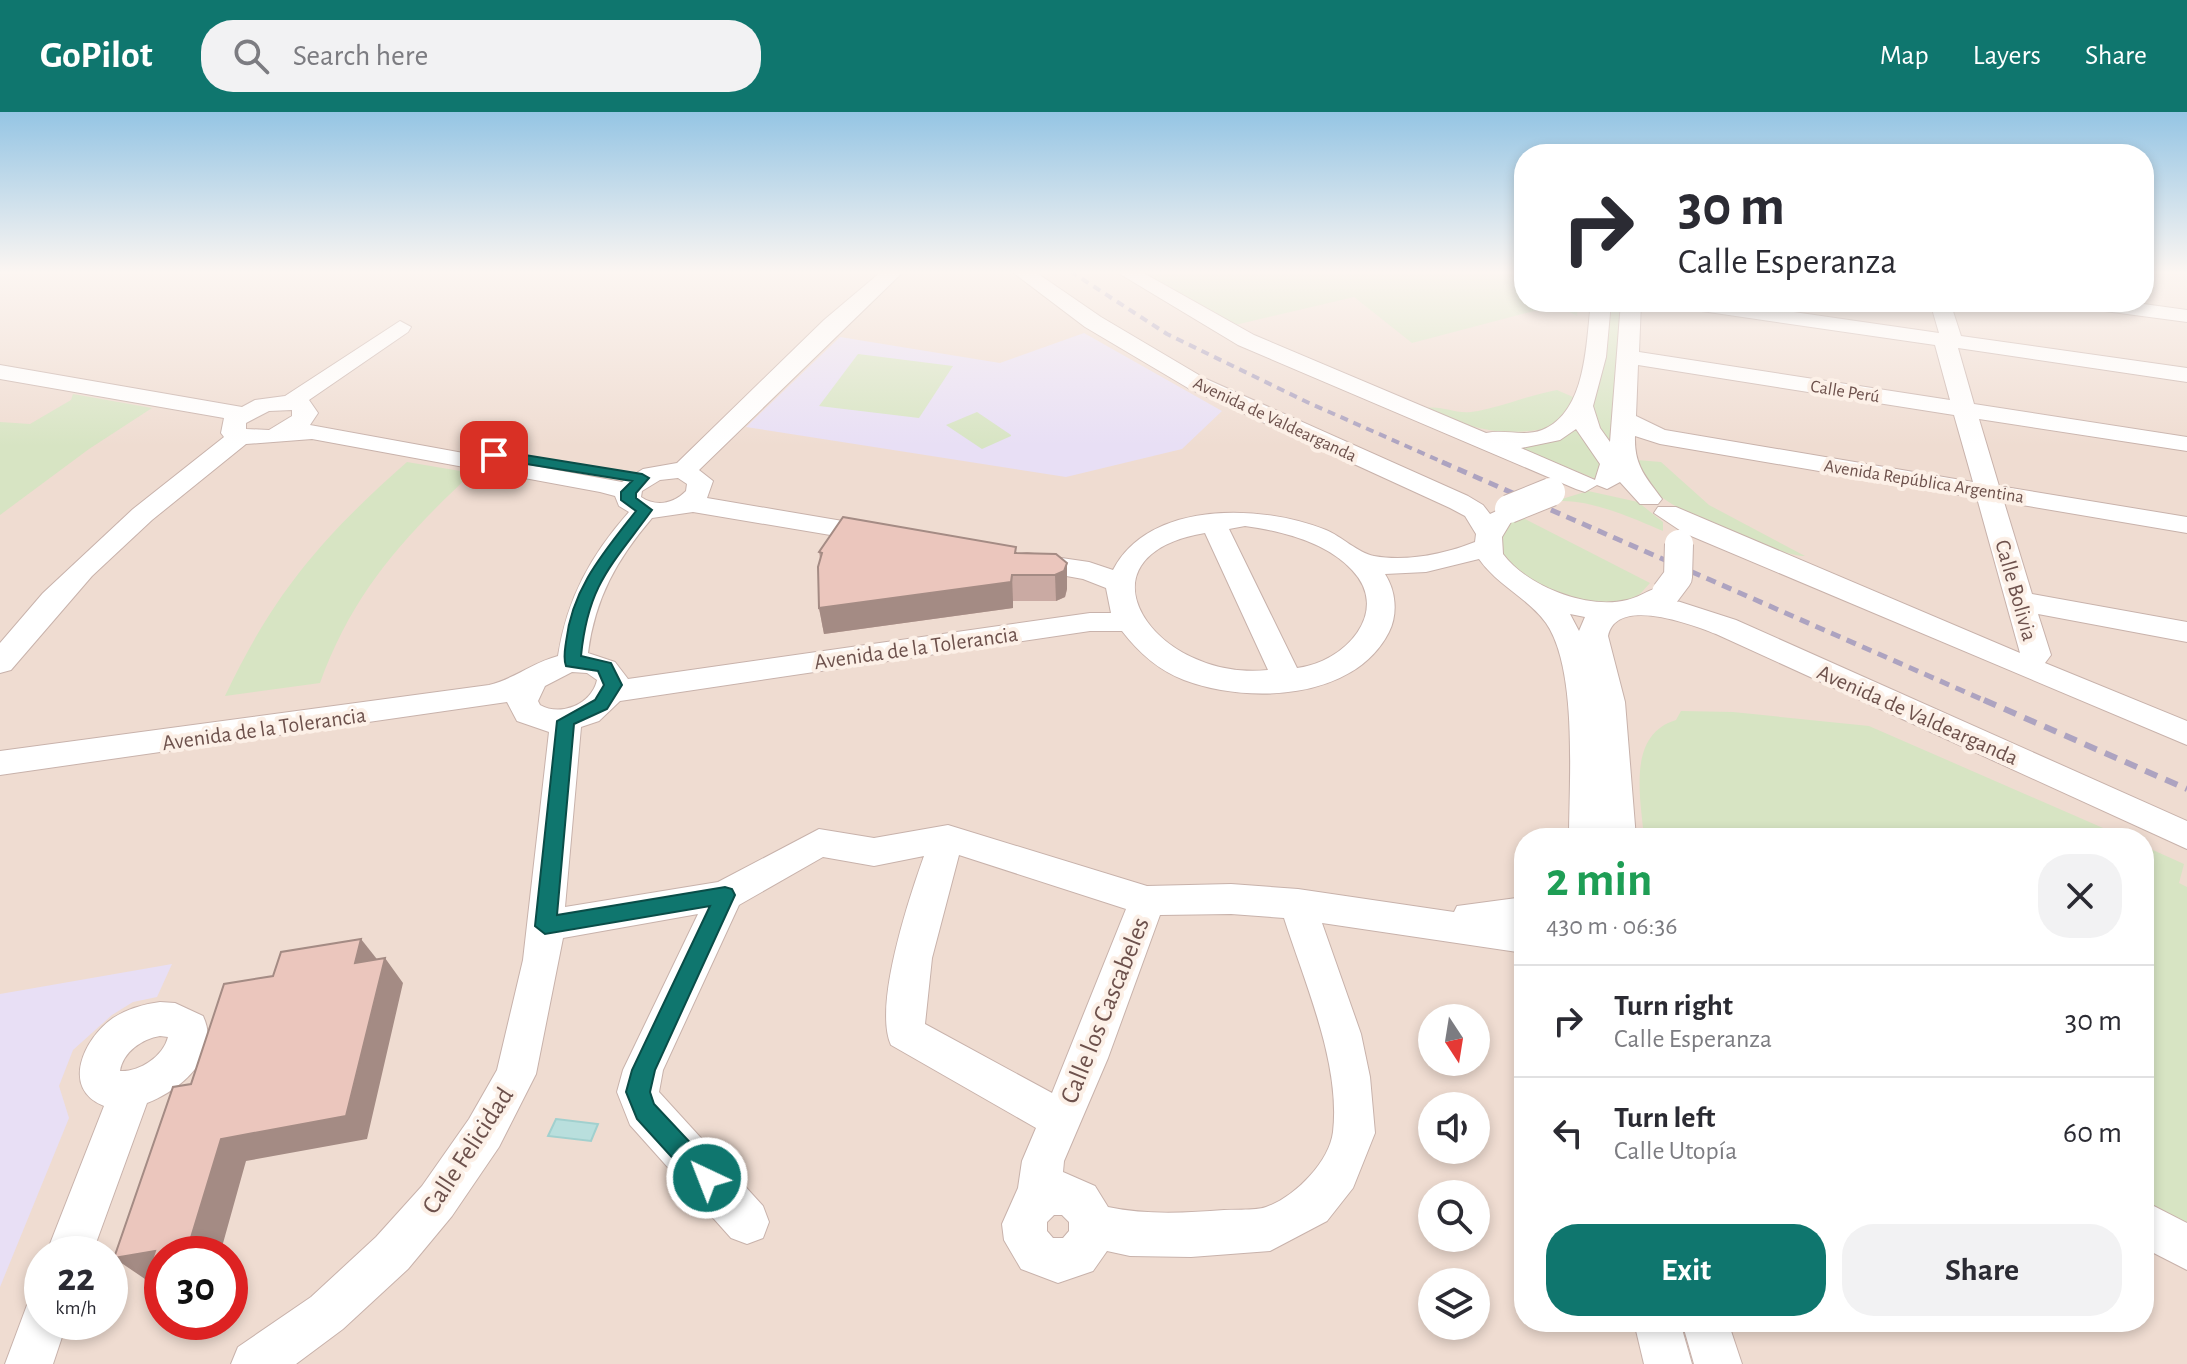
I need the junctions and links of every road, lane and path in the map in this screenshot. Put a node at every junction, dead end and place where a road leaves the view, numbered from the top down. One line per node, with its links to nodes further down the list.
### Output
1 (397, 329): 16 (street)
2 (837, 329): 23 (street)
3 (1106, 329): 31 (street, Avenida de Valdearganda)
4 (1227, 329): 18 (street)
5 (1597, 329): 13 (street)
6 (1629, 329): 10 (street)
7 (1874, 329): 9 (street)
8 (1946, 329): 9 (street, Calle Bolivia)
9 (1948, 340): 11 (street); 14 (street, Calle Bolivia)
10 (1627, 357): 14 (street, Calle Perú); 15 (street)
11 (2187, 375)
12 (7, 377): 17 (street)
13 (1582, 408): 18 (street); 22 (street)
14 (1964, 409): 21 (street, Calle Perú); 24 (street, Calle Bolivia)
15 (1622, 417): 19 (street, Avenida República Argentina); 20 (street)
16 (293, 418): 17 (street); 25 (street)
17 (241, 426): 43 (street)
18 (1455, 431): 22 (street)
19 (1660, 437): 20 (street, Avenida República Argentina); 24 (street, Avenida República Argentina)
20 (1622, 443): 26 (street)
21 (2187, 444)
22 (1593, 485): 26 (street); 31 (street, bridge)
23 (691, 487): 25 (street); 25 (street); 29 (street)
24 (1988, 492): 28 (street, Avenida República Argentina); 38 (street, Calle Bolivia)
25 (638, 494): 42 (street)
26 (1658, 506): 32 (street); 37 (street, bridge)
27 (1212, 520): 33 (street); 35 (street); 44 (street)
28 (2187, 525)
29 (907, 534)
30 (999, 550): 35 (street)
31 (1493, 550): 33 (street); 34 (street); 36 (street)
32 (1764, 557): 41 (street); 49 (street)
33 (1361, 563): 34 (street)
34 (1378, 590): 44 (street)
35 (1124, 591): 44 (street); 45 (street, Avenida de la Tolerancia)
36 (1527, 591): 39 (street); 52 (street)
37 (1655, 599): 39 (street); 54 (street, Avenida de Valdearganda)
38 (2020, 601): 40 (street); 41 (street, Calle Bolivia)
39 (1608, 612): 53 (street)
40 (2187, 632)
41 (2036, 655): 47 (street)
42 (572, 662): 45 (street); 46 (street)
43 (0, 663)
44 (1289, 682)
45 (612, 685): 48 (street)
46 (525, 696): 48 (street); 50 (street, Avenida de la Tolerancia); 51 (street, Avenida de la Tolerancia)
47 (2187, 718)
48 (566, 721): 61 (street, Calle Felicidad)
49 (2187, 734)
50 (0, 763)
51 (0, 778)
52 (1586, 828)
53 (1618, 828)
54 (2187, 836)
55 (948, 838): 56 (street, Calle los Cascabeles); 57 (street, Calle los Cascabeles); 64 (street, Calle los Cascabeles)
56 (725, 895): 61 (street, Calle los Cascabeles); 66 (street)
57 (1147, 901): 58 (street, Calle los Cascabeles); 64 (street, Calle los Cascabeles)
58 (1298, 904): 60 (street, Calle los Cascabeles); 67 (street)
59 (1514, 913): 60 (street, Calle los Cascabeles)
60 (1379, 914): 62 (street, Calle los Cascabeles)
61 (545, 926): 75 (street, Calle Felicidad)
62 (1514, 936)
63 (131, 1090): 69 (street)
64 (1060, 1119): 65 (street, Calle los Cascabeles)
65 (1039, 1199): 67 (street); 67 (street, Calle los Cascabeles)
66 (747, 1222)
67 (1092, 1225)
68 (2154, 1229): 70 (street)
69 (76, 1236)
70 (2187, 1248)
71 (1660, 1332): 76 (street)
72 (1708, 1332): 77 (street)
73 (38, 1340): 74 (street)
74 (29, 1364)
75 (255, 1364)
76 (1668, 1364)
77 (1718, 1364)

